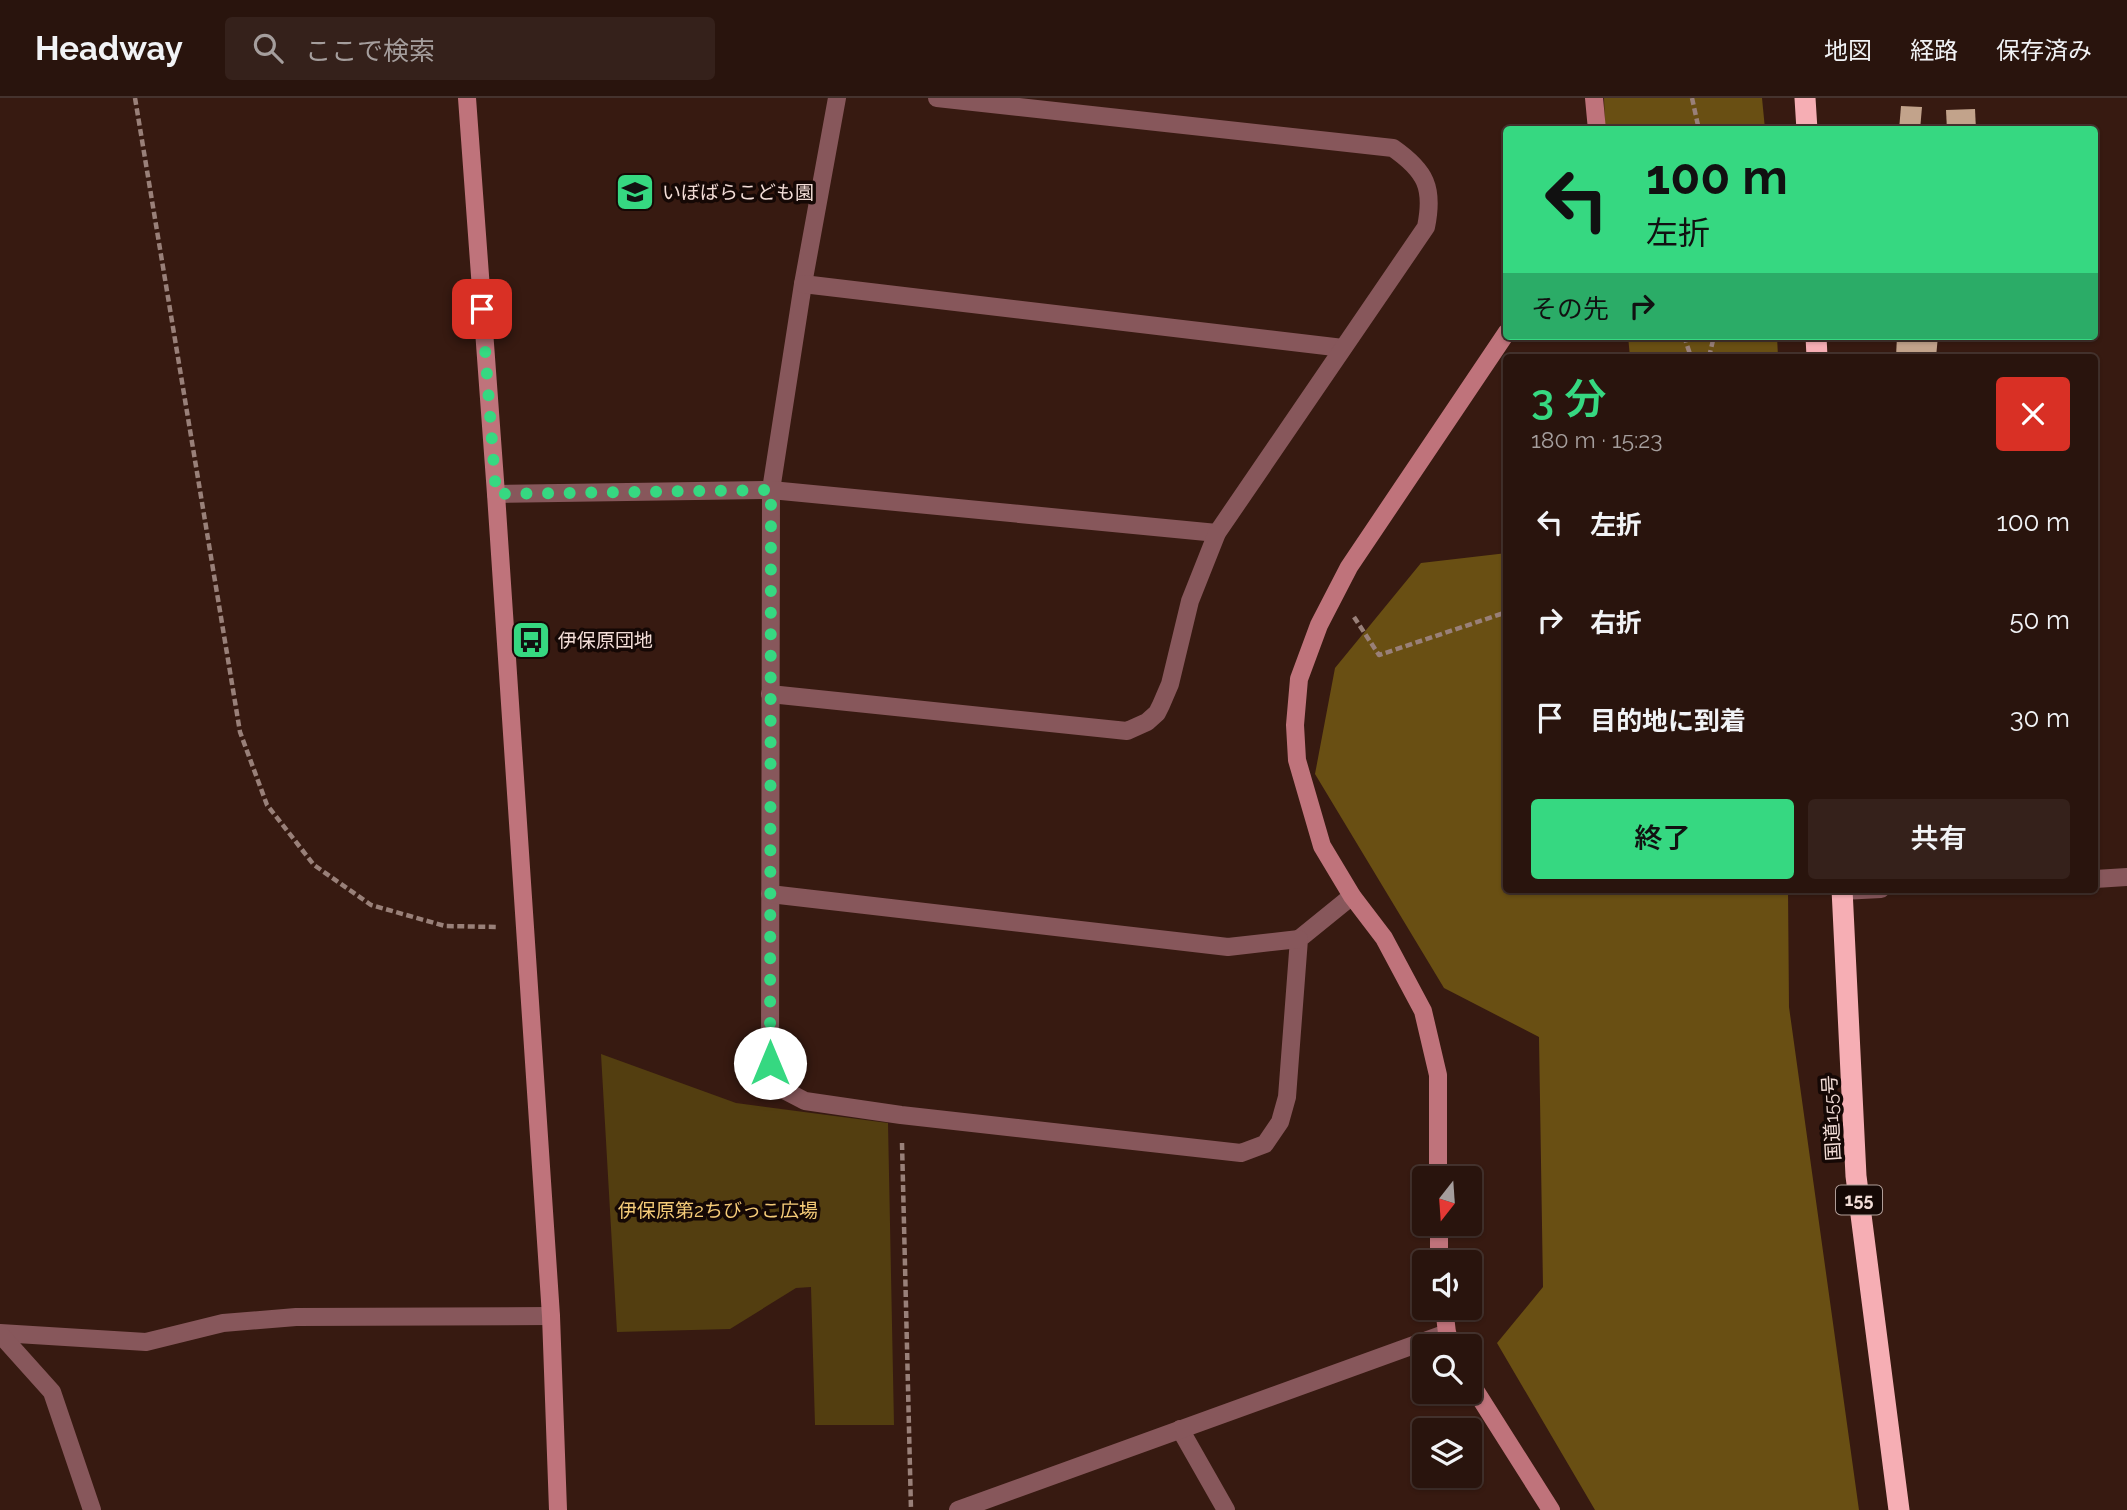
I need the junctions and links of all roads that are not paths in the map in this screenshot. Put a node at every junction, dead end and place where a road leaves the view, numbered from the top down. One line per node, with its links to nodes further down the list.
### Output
1 (467, 98): 12 (street)
2 (837, 98): 8 (street)
3 (937, 98): 10 (street)
4 (1594, 98): 6 (street)
5 (1805, 98): 7 (highway)
6 (1597, 126)
7 (1807, 126)
8 (803, 284): 10 (street); 11 (street)
9 (1503, 338): 19 (street)
10 (1343, 348): 13 (street)
11 (771, 490): 12 (street); 13 (street); 14 (street)
12 (496, 494): 22 (street)
13 (1217, 533): 14 (street)
14 (770, 694): 18 (street)
15 (2127, 877): 16 (street)
16 (2098, 879)
17 (1842, 893): 32 (highway, 国道155号 / 155)
18 (770, 894): 20 (street); 20 (street)
19 (1352, 896): 20 (street); 21 (street)
20 (1299, 939)
21 (1438, 1166)
22 (551, 1316): 23 (street); 28 (street)
23 (0, 1334): 27 (street)
24 (1412, 1352): 26 (street)
25 (1482, 1401): 31 (street)
26 (1180, 1429): 29 (street); 30 (street)
27 (92, 1510)
28 (558, 1510)
29 (958, 1510)
30 (1226, 1510)
31 (1551, 1510)
32 (1899, 1510)

